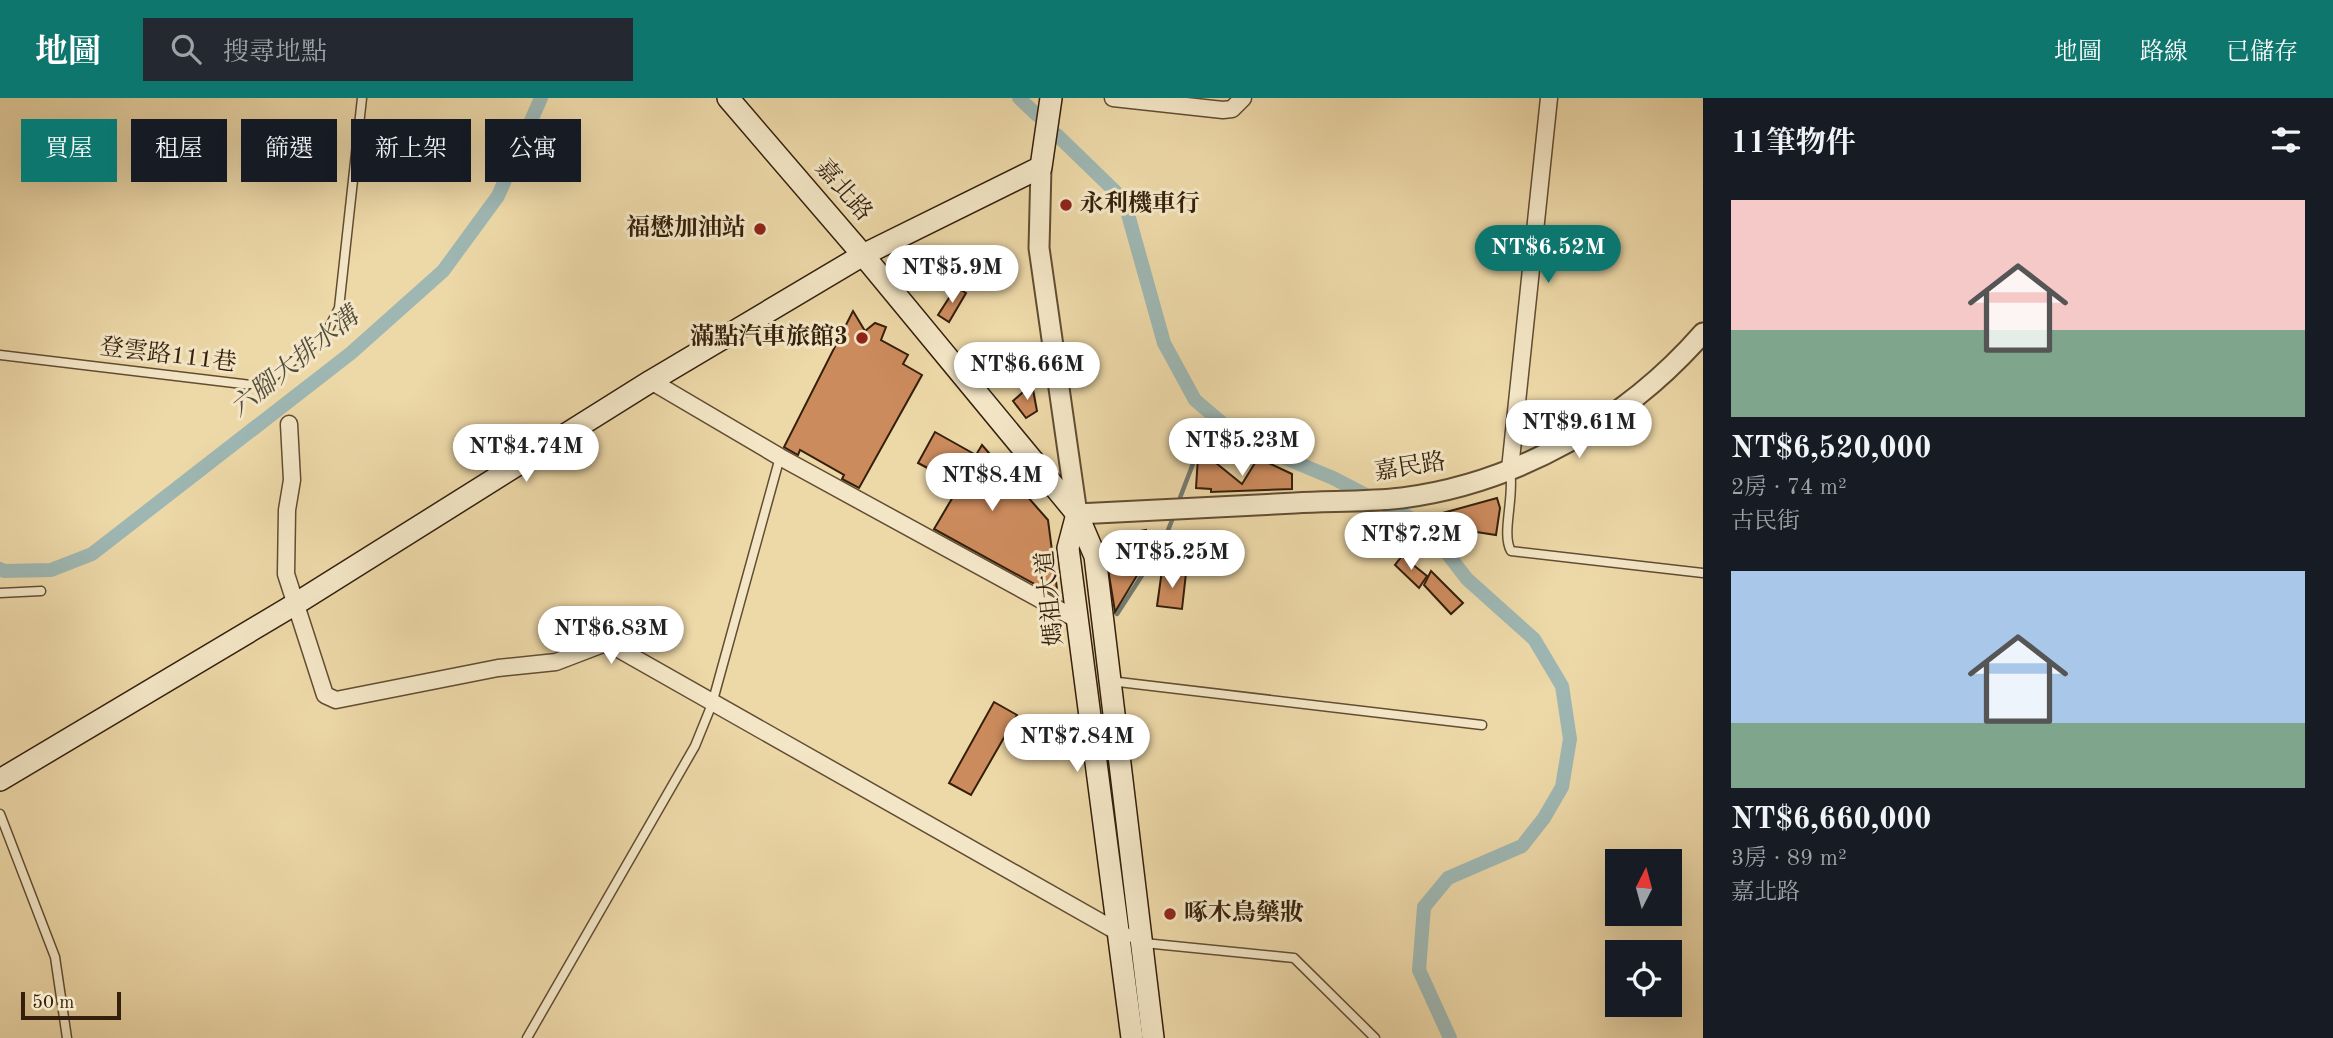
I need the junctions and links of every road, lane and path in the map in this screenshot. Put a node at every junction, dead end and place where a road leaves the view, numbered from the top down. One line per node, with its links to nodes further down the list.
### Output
1 (362, 98): 10 (lane, 登雲路111巷)
2 (728, 98): 8 (main road, 嘉北路)
3 (1051, 98): 7 (main road)
4 (1113, 98): 5 (street)
5 (1242, 98)
6 (1549, 98): 14 (street)
7 (1041, 167): 8 (main road); 15 (street)
8 (863, 255): 11 (main road); 15 (main road, 嘉北路)
9 (1703, 332): 14 (street, 嘉民路)
10 (0, 355)
11 (651, 381): 13 (street); 19 (main road)
12 (289, 424): 19 (street)
13 (780, 457): 20 (street); 22 (lane)
14 (1510, 469): 15 (street, 嘉民路); 16 (lane)
15 (1077, 514): 20 (main road, 媽祖大道); 21 (main road, 媽祖大道)
16 (1703, 573)
17 (41, 591): 18 (lane)
18 (0, 593)
19 (297, 603): 22 (street); 24 (main road)
20 (1079, 621): 26 (main road, 媽祖大道)
21 (1110, 681): 23 (lane); 27 (main road, 媽祖大道)
22 (712, 704): 26 (street); 29 (lane)
23 (1482, 725)
24 (0, 780)
25 (0, 814): 28 (lane)
26 (1119, 934): 27 (street); 30 (main road, 媽祖大道)
27 (1141, 943): 31 (main road, 媽祖大道); 32 (lane)
28 (67, 1038)
29 (527, 1038)
30 (1132, 1038)
31 (1153, 1038)
32 (1374, 1038)

